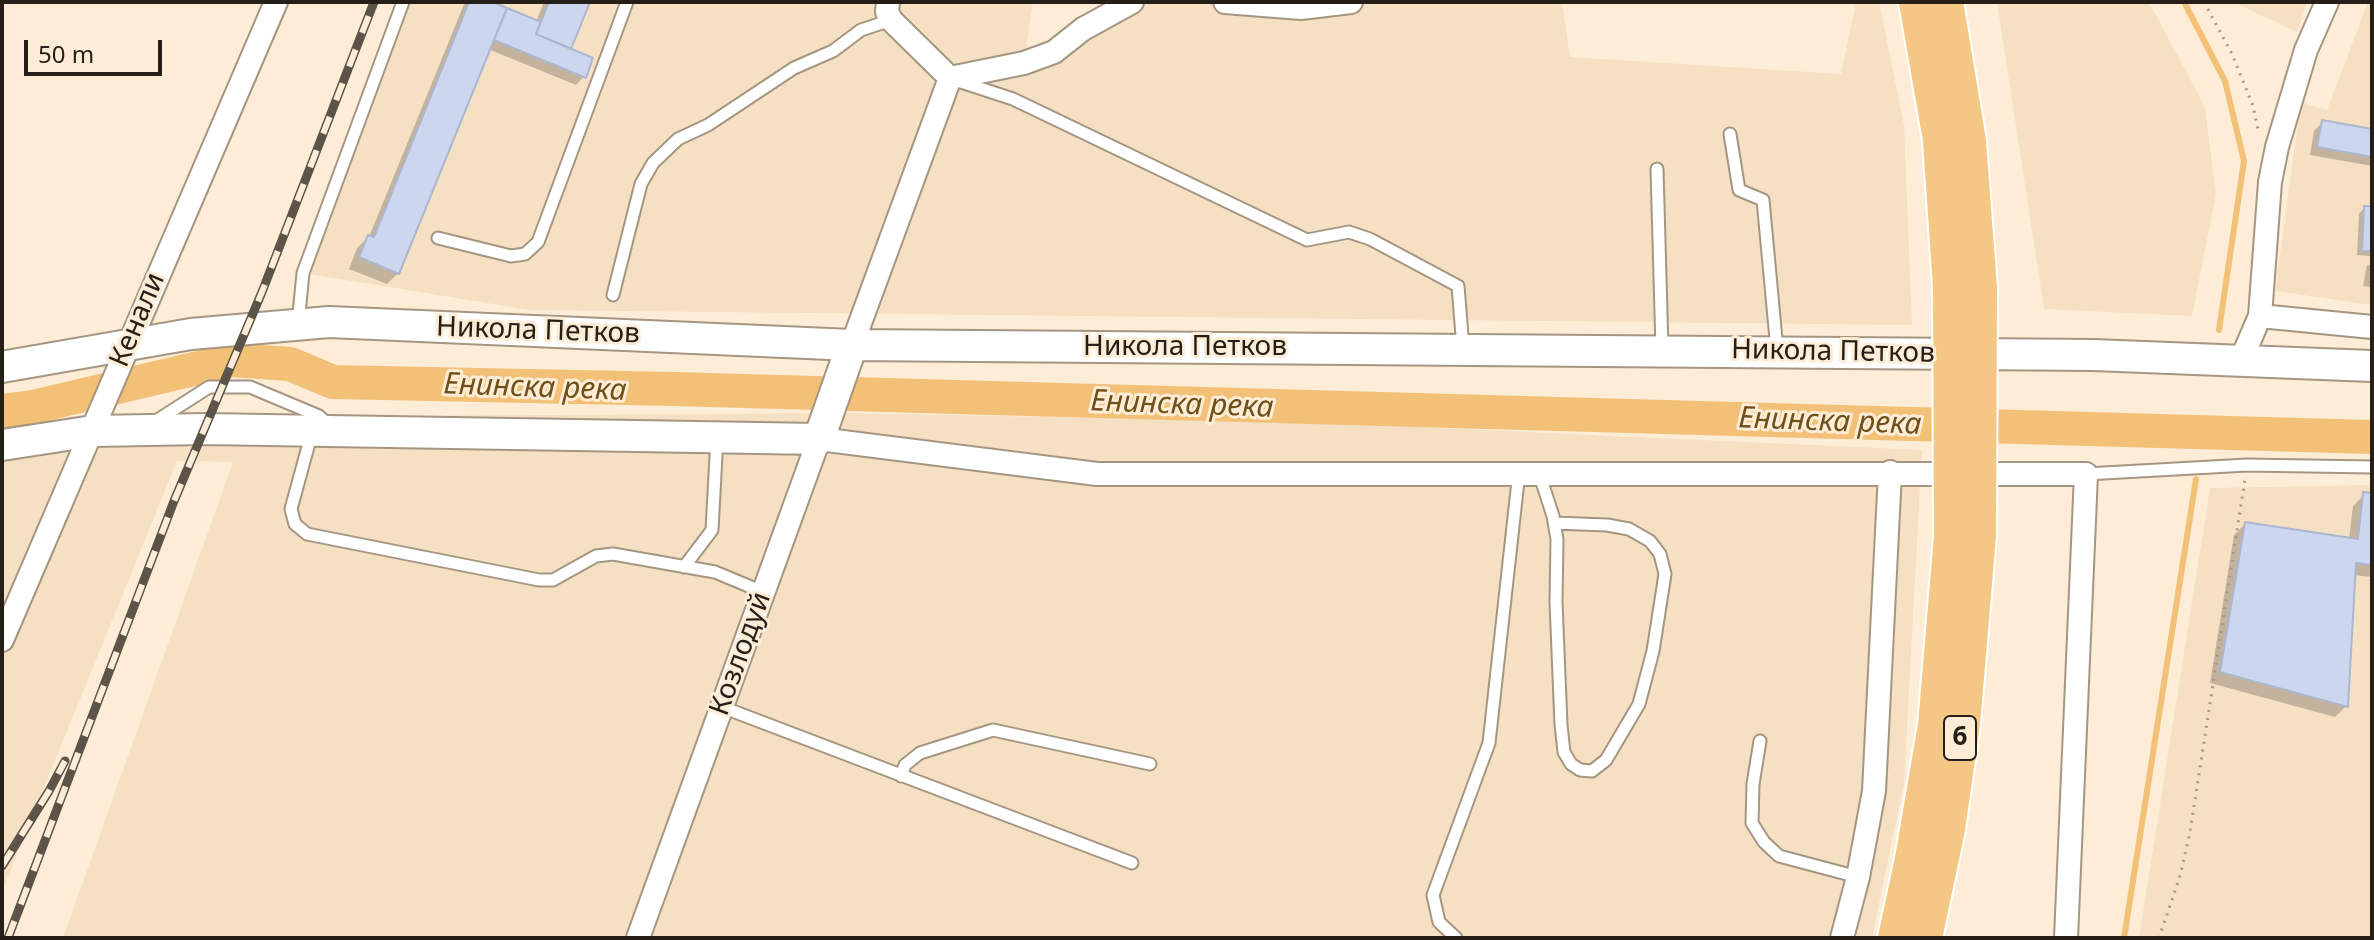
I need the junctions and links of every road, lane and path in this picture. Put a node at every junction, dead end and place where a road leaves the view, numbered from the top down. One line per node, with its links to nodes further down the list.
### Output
1 (276, 2): 25 (street, Кенали)
2 (403, 2): 20 (lane)
3 (627, 2): 16 (lane)
4 (1132, 2): 12 (street)
5 (1225, 2): 6 (street)
6 (1351, 2)
7 (1917, 2): 17 (highway, 6)
8 (1945, 2): 17 (highway, 6)
9 (2204, 2): 15 (path)
10 (2327, 2): 15 (street)
11 (890, 11): 12 (street); 18 (lane)
12 (950, 78): 22 (lane); 26 (street)
13 (1730, 134): 24 (lane)
14 (1657, 169): 23 (lane)
15 (2270, 182): 19 (street)
16 (438, 238)
17 (1965, 288): 42 (highway, 6, bridge)
18 (613, 295)
19 (2260, 316): 21 (street); 27 (street)
20 (298, 325): 25 (main road, Никола Петков); 26 (main road, Никола Петков)
21 (2372, 327)
22 (1463, 349): 23 (main road, Никола Петков); 26 (main road, Никола Петков)
23 (1662, 350): 24 (main road, Никола Петков)
24 (1777, 351): 27 (main road, Никола Петков)
25 (122, 356): 29 (main road, Никола Петков); 30 (street, Кенали)
26 (847, 357): 31 (main road, Козлодуй)
27 (2241, 360): 28 (main road, Никола Петков)
28 (2372, 366)
29 (2, 367)
30 (96, 424): 32 (main road); 35 (main road); 45 (street, Кенали)
31 (823, 428): 34 (main road); 38 (street); 44 (street, Козлодуй)
32 (142, 430): 33 (main road); 33 (lane)
33 (325, 432): 34 (main road); 43 (lane)
34 (717, 437): 43 (lane)
35 (2, 445)
36 (2247, 465): 37 (lane); 40 (lane); 58 (path)
37 (2372, 467)
38 (1529, 472): 39 (street); 41 (lane); 53 (lane)
39 (1890, 472): 40 (street); 51 (street)
40 (2086, 474): 57 (street)
41 (1554, 523): 41 (lane)
42 (1965, 536): 55 (highway, 6); 56 (highway, 6)
43 (684, 567): 44 (lane)
44 (763, 592): 46 (street, Козлодуй)
45 (2, 640)
46 (722, 707): 49 (lane); 52 (street, Козлодуй)
47 (1760, 741): 51 (lane)
48 (1150, 764): 49 (lane)
49 (901, 776): 50 (lane)
50 (1132, 863)
51 (1858, 877): 54 (street)
52 (638, 938)
53 (1456, 938)
54 (1842, 938)
55 (1896, 938)
56 (1924, 938)
57 (2066, 938)
58 (2159, 938)

